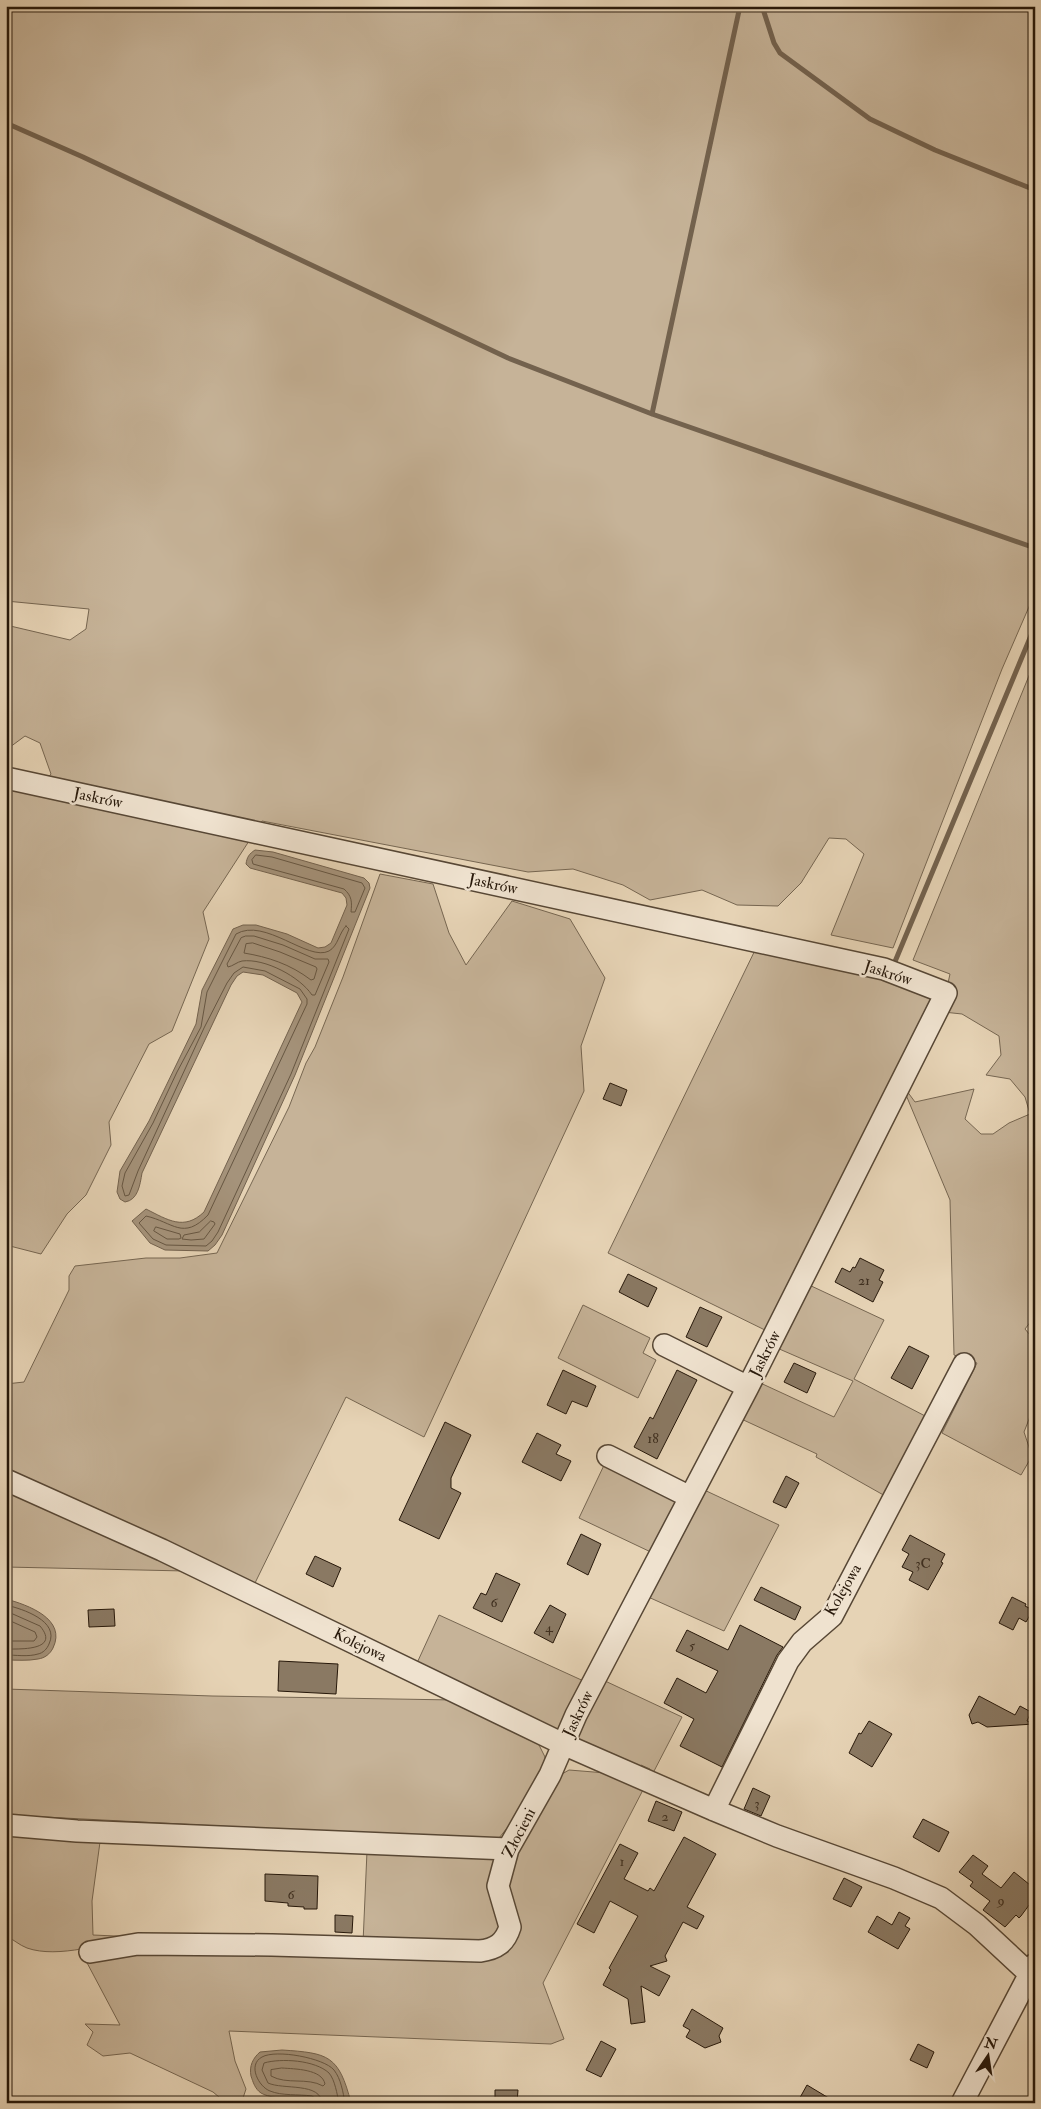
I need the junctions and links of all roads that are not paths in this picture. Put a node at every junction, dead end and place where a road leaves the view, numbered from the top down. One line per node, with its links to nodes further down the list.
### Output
1 (6, 778): 4 (street, Jaskrów)
2 (664, 1345): 4 (street)
3 (964, 1364): 9 (street, Kolejowa)
4 (748, 1387): 7 (street, Jaskrów)
5 (608, 1456): 7 (street)
6 (6, 1480): 8 (street, Kolejowa)
7 (690, 1497): 8 (street, Jaskrów)
8 (563, 1744): 9 (street, Kolejowa); 11 (street, Złocieni)
9 (714, 1810): 13 (street, Kolejowa)
10 (6, 1825): 11 (street)
11 (508, 1850): 12 (street, Złocieni)
12 (90, 1952)
13 (1033, 1972): 14 (street)
14 (962, 2103)

